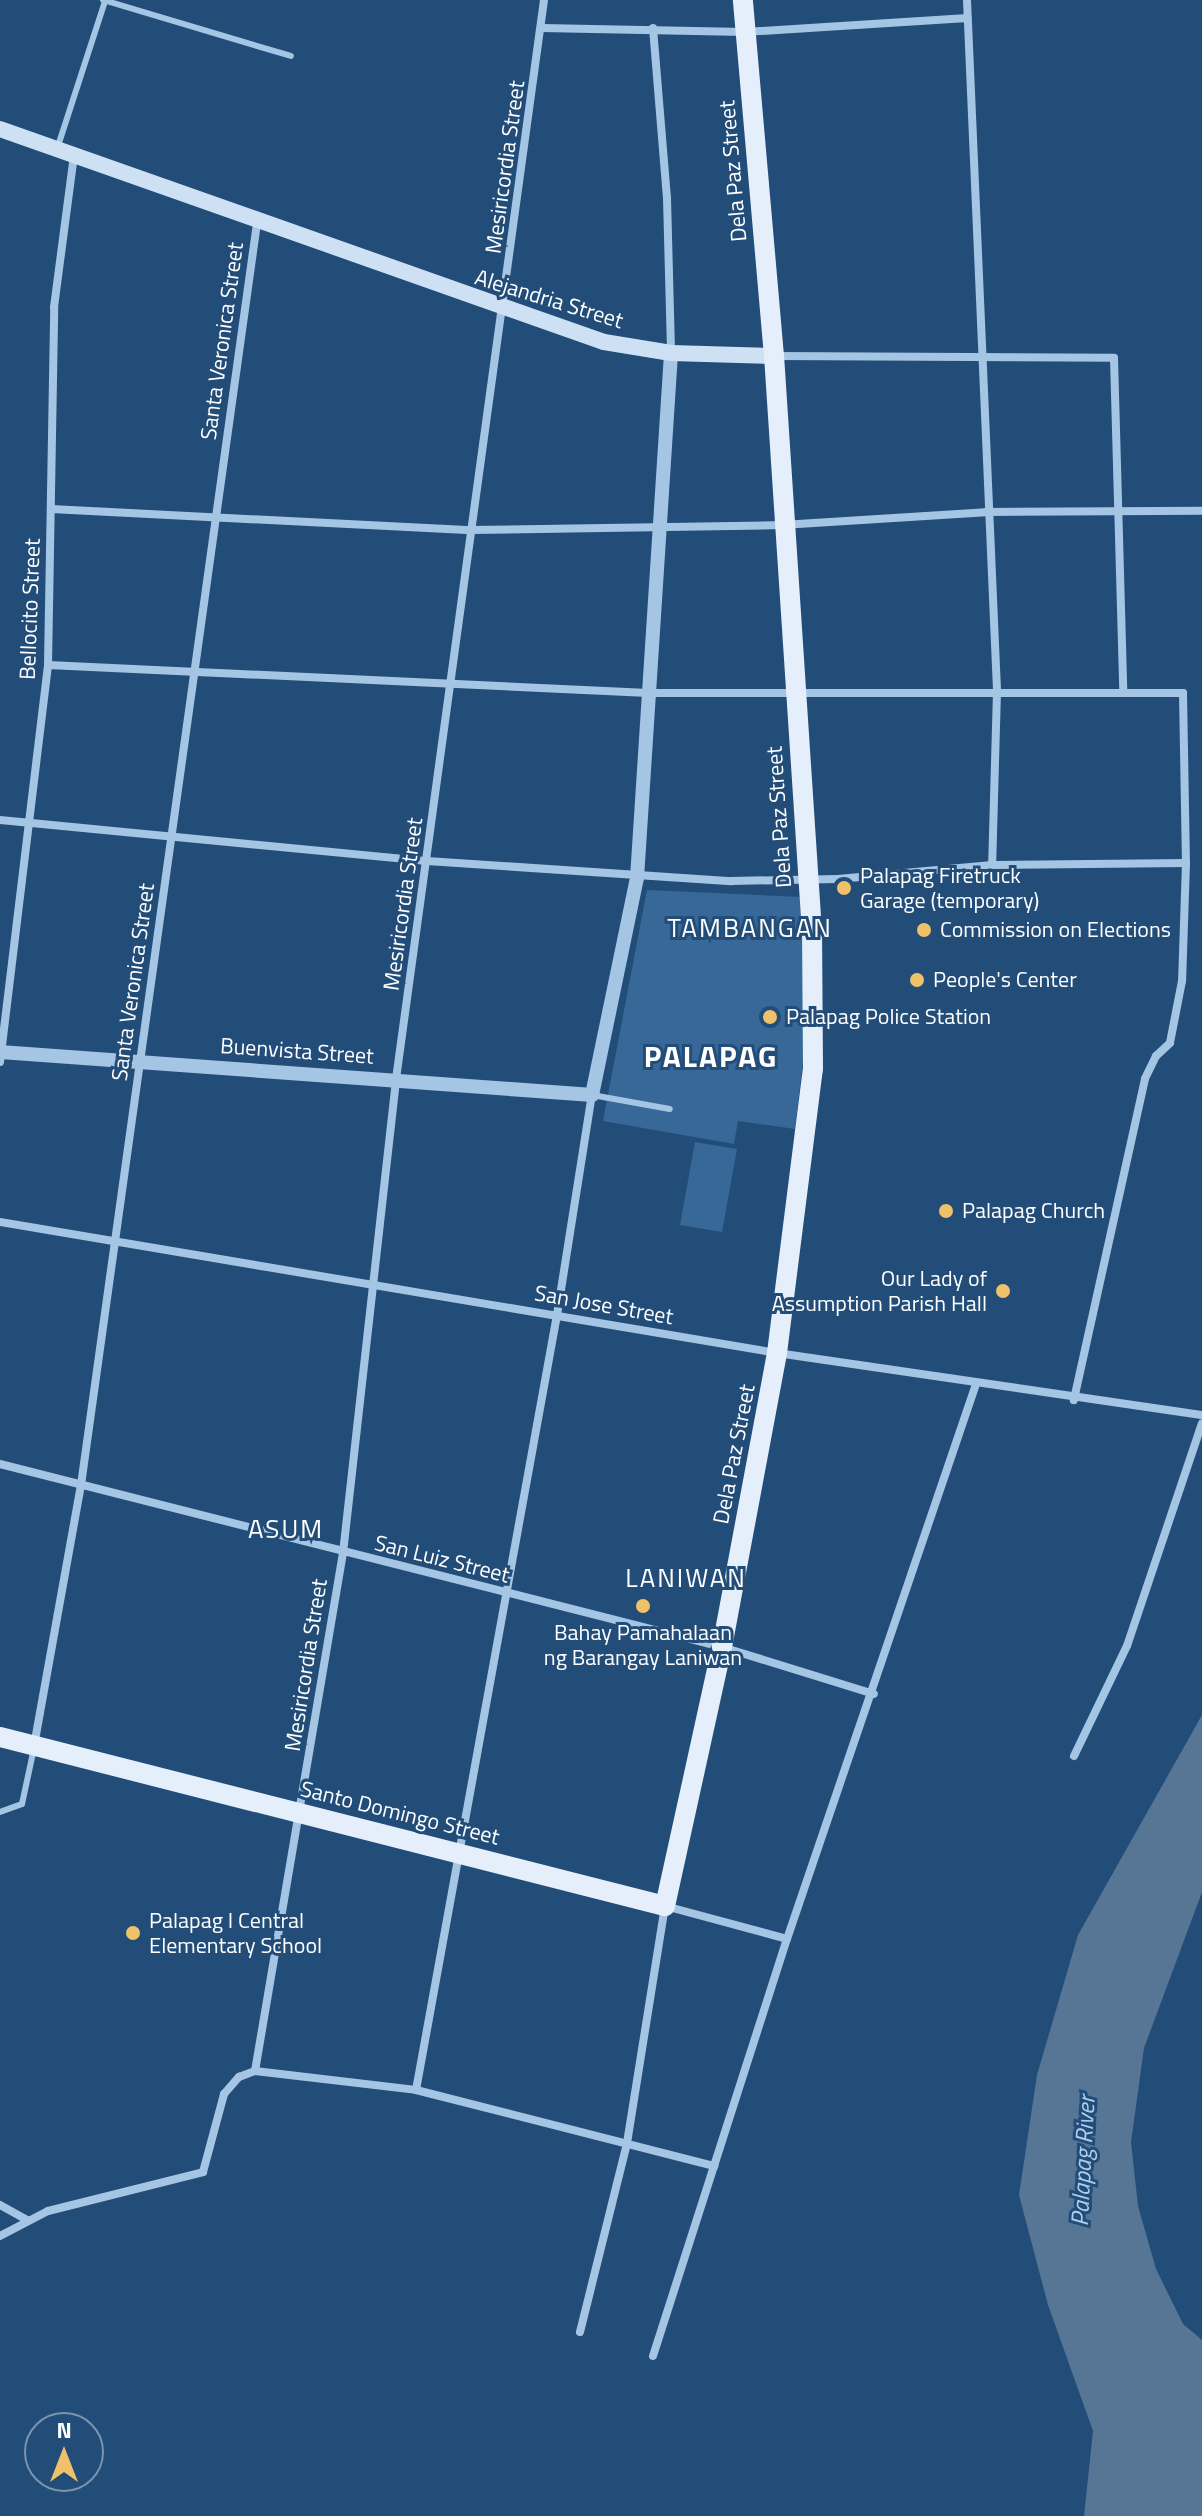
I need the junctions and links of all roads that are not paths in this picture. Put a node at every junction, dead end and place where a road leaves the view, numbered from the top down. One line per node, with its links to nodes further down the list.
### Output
1 (104, 0): 9 (lane); 11 (lane)
2 (544, 0): 6 (street, Mesiricordia Street)
3 (743, 0): 8 (main road, Dela Paz Street)
4 (967, 0): 5 (street)
5 (968, 18): 8 (street); 16 (street)
6 (542, 28): 7 (street); 14 (street, Mesiricordia Street)
7 (653, 28): 8 (street); 15 (street)
8 (745, 32): 17 (main road, Dela Paz Street)
9 (291, 56)
10 (0, 129): 11 (main road, Alejandria Street)
11 (57, 150): 12 (main road, Alejandria Street)
12 (74, 156): 13 (main road, Alejandria Street); 18 (street, Bellocito Street)
13 (257, 223): 14 (main road, Alejandria Street); 22 (street, Santa Veronica Street)
14 (503, 310): 15 (main road, Alejandria Street); 25 (street, Mesiricordia Street)
15 (671, 353): 17 (main road, Alejandria Street); 24 (street)
16 (979, 353): 17 (street, Alejandria Street); 20 (street); 21 (street, Alejandria Street)
17 (774, 356): 23 (main road, Dela Paz Street)
18 (51, 509): 22 (street); 26 (street, Bellocito Street)
19 (1202, 511): 21 (street)
20 (986, 512): 21 (street); 23 (street); 30 (street)
21 (1121, 512): 29 (street)
22 (215, 514): 25 (street); 27 (street, Santa Veronica Street)
23 (782, 525): 24 (street); 32 (main road, Dela Paz Street)
24 (660, 528): 25 (street); 31 (street)
25 (471, 530): 28 (street, Mesiricordia Street)
26 (48, 665): 27 (street); 34 (street, Bellocito Street)
27 (196, 672): 28 (street); 35 (street, Santa Veronica Street)
28 (452, 687): 31 (street); 36 (street, Mesiricordia Street)
29 (1123, 689): 30 (street); 37 (street)
30 (997, 691): 32 (street); 38 (street)
31 (648, 693): 32 (street); 39 (street)
32 (794, 693): 40 (main road, Dela Paz Street)
33 (0, 820): 34 (street)
34 (27, 823): 35 (street); 41 (street, Bellocito Street)
35 (173, 836): 36 (street); 43 (street, Santa Veronica Street)
36 (427, 861): 39 (street); 44 (street, Mesiricordia Street)
37 (1186, 863): 38 (street); 53 (street)
38 (992, 865): 40 (street)
39 (637, 878): 40 (street); 45 (street)
40 (807, 880): 51 (main road, Dela Paz Street)
41 (0, 1052): 42 (street, Bellocito Street); 43 (street, Buenvista Street)
42 (0, 1062)
43 (139, 1063): 44 (street, Buenvista Street); 48 (street, Santa Veronica Street)
44 (396, 1079): 45 (street, Buenvista Street); 49 (street, Mesiricordia Street)
45 (592, 1095): 46 (lane); 50 (street)
46 (670, 1109)
47 (0, 1222): 48 (street, San Jose Street)
48 (115, 1240): 49 (street, San Jose Street); 57 (street, Santa Veronica Street)
49 (375, 1285): 50 (street, San Jose Street); 58 (street, Mesiricordia Street)
50 (557, 1315): 51 (street, San Jose Street); 59 (street)
51 (777, 1353): 52 (street, San Jose Street); 60 (main road, Dela Paz Street)
52 (976, 1384): 53 (street, San Jose Street); 61 (street)
53 (1074, 1400): 54 (street, San Jose Street)
54 (1202, 1415)
55 (1202, 1423): 64 (street)
56 (0, 1464): 57 (street, San Luiz Street)
57 (81, 1485): 58 (street, San Luiz Street); 63 (street, Santa Veronica Street)
58 (343, 1553): 59 (street, San Luiz Street); 66 (street, Mesiricordia Street)
59 (508, 1594): 60 (street, San Luiz Street); 67 (street)
60 (722, 1647): 61 (street, San Luiz Street); 68 (main road, Dela Paz Street)
61 (874, 1694): 69 (street)
62 (0, 1737): 63 (main road, Santo Domingo Street)
63 (34, 1746): 65 (lane); 66 (main road, Santo Domingo Street)
64 (1074, 1756)
65 (0, 1812)
66 (300, 1813): 67 (main road, Santo Domingo Street); 70 (street, Mesiricordia Street)
67 (461, 1853): 68 (main road, Santo Domingo Street); 71 (street)
68 (665, 1906): 69 (street, Santo Domingo Street); 72 (street)
69 (787, 1939): 73 (street)
70 (255, 2071): 71 (street); 75 (street)
71 (416, 2090): 72 (street)
72 (627, 2143): 73 (street); 77 (street)
73 (714, 2166): 78 (street)
74 (0, 2205): 75 (street)
75 (27, 2220): 76 (street)
76 (0, 2236)
77 (580, 2332)
78 (653, 2356)

